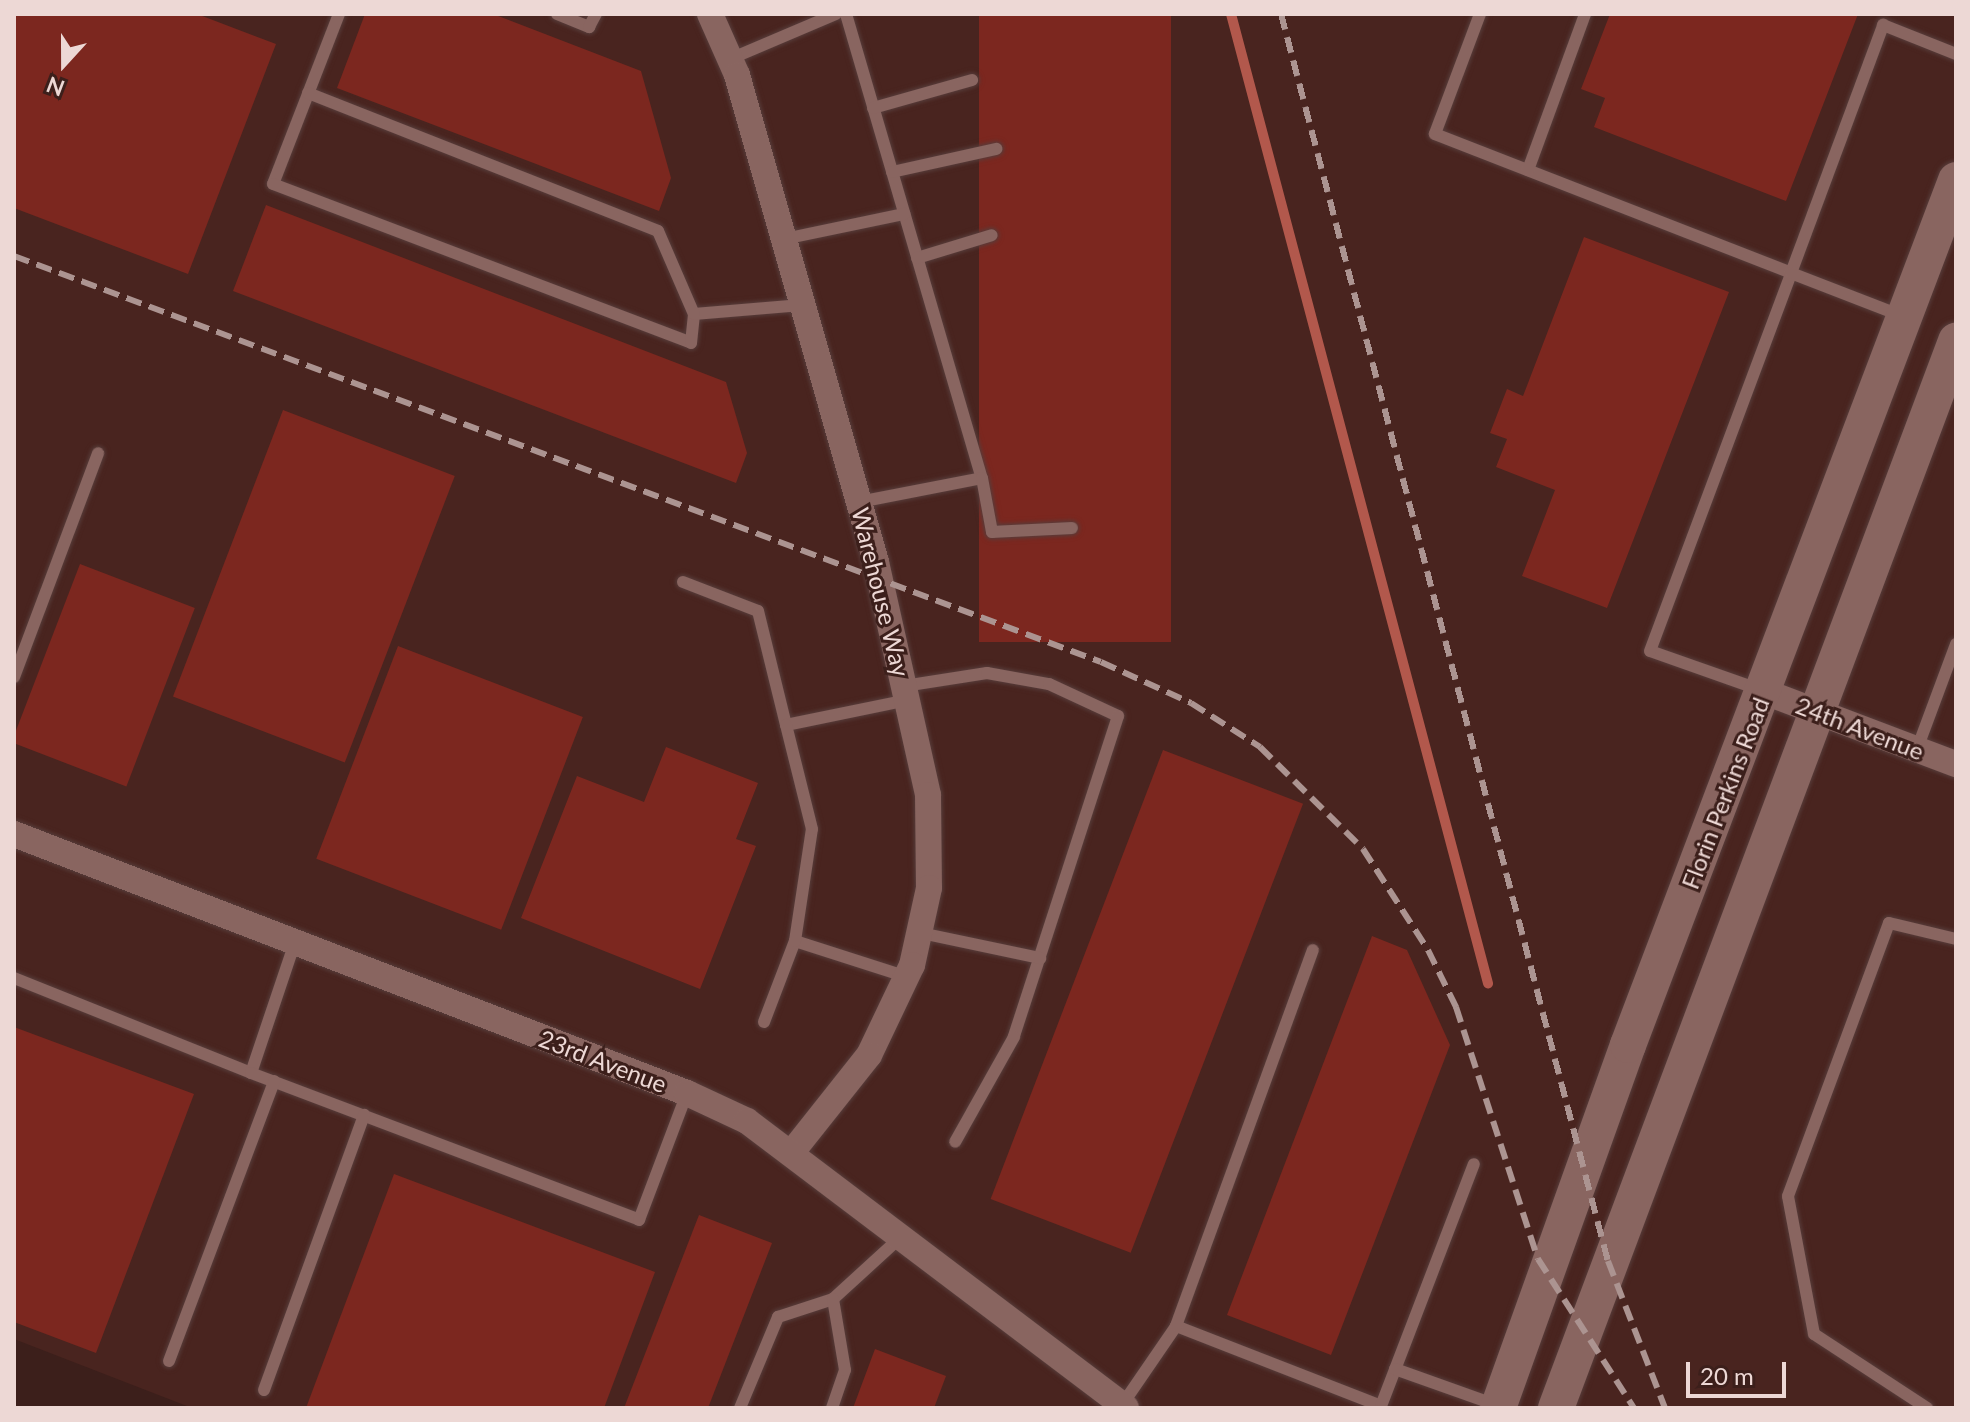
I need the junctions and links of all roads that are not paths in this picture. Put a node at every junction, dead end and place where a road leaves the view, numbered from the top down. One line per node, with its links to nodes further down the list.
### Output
1 (339, 14): 12 (lane)
2 (557, 14): 3 (lane)
3 (596, 14)
4 (710, 14): 10 (street, Warehouse Way)
5 (836, 14): 10 (lane)
6 (846, 14): 13 (lane)
7 (1480, 14): 15 (lane)
8 (1585, 14): 15 (lane)
9 (1956, 54): 22 (lane)
10 (730, 59): 20 (street, Warehouse Way)
11 (972, 80): 13 (lane)
12 (308, 93): 24 (lane); 24 (lane)
13 (873, 108): 16 (lane)
14 (996, 149): 16 (lane)
15 (1528, 170): 22 (lane)
16 (892, 172): 18 (lane)
17 (1956, 180): 25 (main road, Florin Perkins Road)
18 (904, 214): 20 (lane); 21 (lane)
19 (992, 235): 21 (lane)
20 (784, 239): 23 (street, Warehouse Way)
21 (917, 258): 28 (lane)
22 (1791, 273): 25 (lane); 34 (lane)
23 (802, 305): 24 (lane); 29 (street, Warehouse Way)
24 (694, 314)
25 (1905, 317): 34 (main road, Florin Perkins Road)
26 (1956, 341): 36 (main road)
27 (98, 453): 33 (lane)
28 (982, 478): 29 (lane); 30 (lane)
29 (859, 502): 35 (street, Warehouse Way)
30 (1072, 528)
31 (683, 582): 37 (lane)
32 (1956, 644): 38 (lane)
33 (14, 677)
34 (1765, 692): 36 (street, 24th Avenue); 64 (main road, Florin Perkins Road)
35 (906, 693): 37 (lane); 41 (street, Warehouse Way); 46 (lane)
36 (1816, 711): 38 (street, 24th Avenue); 67 (main road)
37 (786, 725): 43 (lane)
38 (1917, 749): 39 (street, 24th Avenue)
39 (1956, 764)
40 (14, 834): 44 (street, 23rd Avenue)
41 (921, 933): 46 (lane); 47 (street, Warehouse Way)
42 (1956, 939): 68 (lane)
43 (795, 941): 47 (lane); 49 (lane)
44 (295, 942): 50 (lane); 52 (street, 23rd Avenue)
45 (1313, 950): 59 (lane)
46 (1040, 958): 54 (lane)
47 (907, 977): 55 (street, Warehouse Way)
48 (14, 978): 50 (lane)
49 (764, 1022)
50 (251, 1073): 51 (lane)
51 (274, 1081): 53 (lane); 60 (lane)
52 (687, 1093): 53 (lane); 55 (street, 23rd Avenue)
53 (364, 1115): 62 (lane)
54 (955, 1142)
55 (793, 1151): 57 (street, 23rd Avenue)
56 (1474, 1164): 61 (lane)
57 (902, 1236): 58 (lane); 63 (street, 23rd Avenue)
58 (833, 1299): 65 (lane); 66 (lane)
59 (1176, 1326): 61 (lane); 63 (lane)
60 (169, 1361)
61 (1395, 1369): 64 (lane)
62 (264, 1390)
63 (1124, 1406)
64 (1498, 1407)
65 (740, 1408)
66 (832, 1408)
67 (1556, 1408)
68 (1927, 1408)

